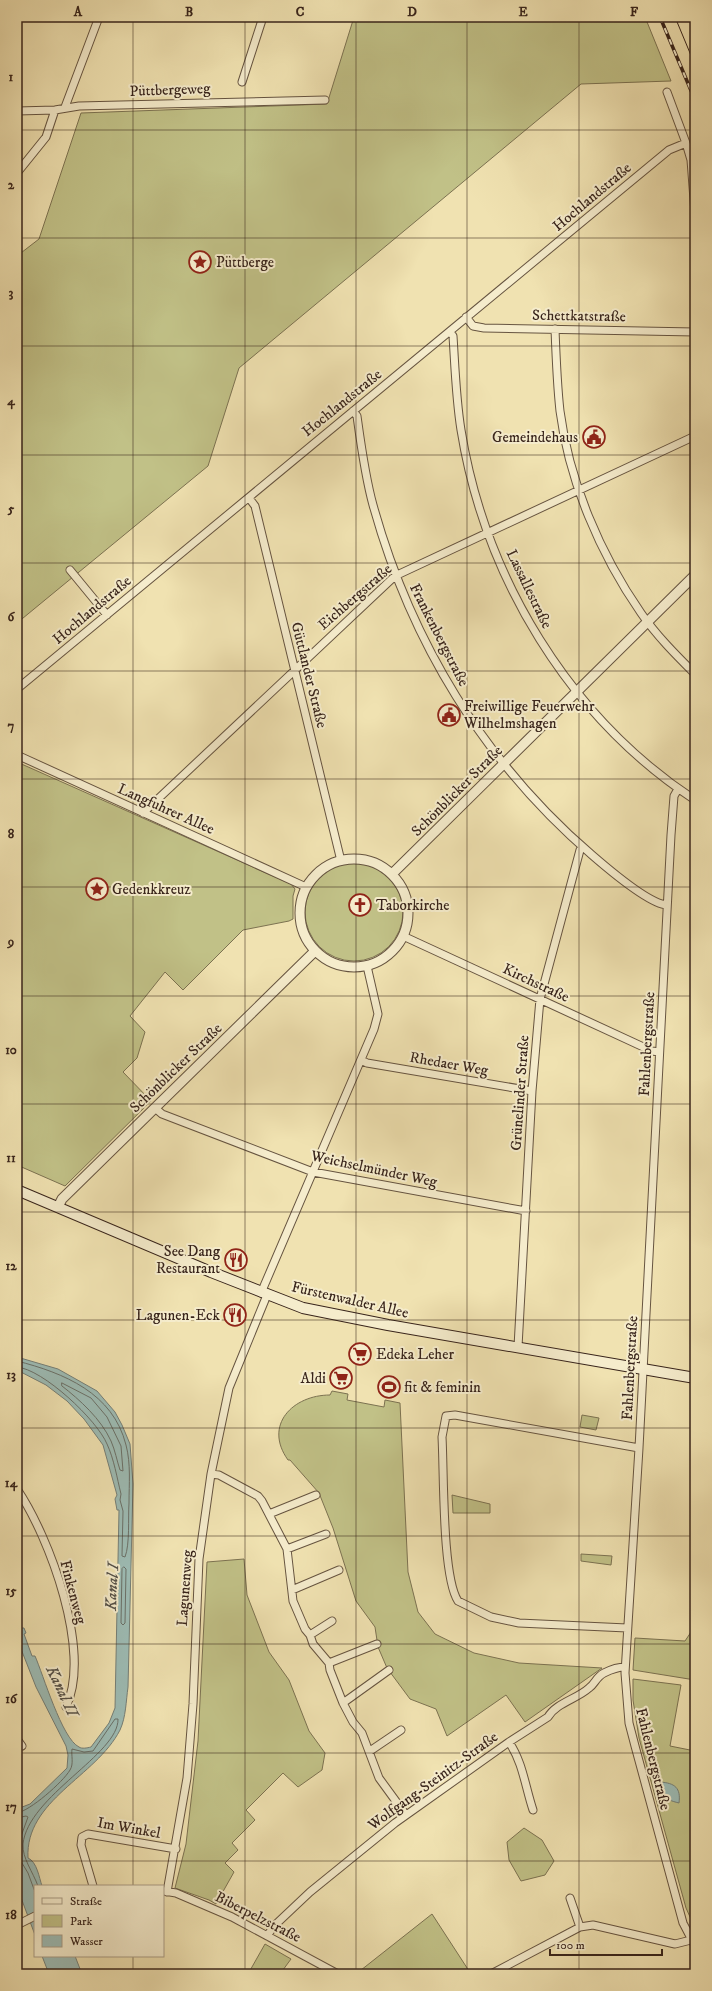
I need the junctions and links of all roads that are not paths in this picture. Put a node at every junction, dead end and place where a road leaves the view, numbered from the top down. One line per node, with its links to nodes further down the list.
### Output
1 (99, 17): 6 (street)
2 (263, 17): 3 (street)
3 (242, 82)
4 (667, 92): 9 (street)
5 (325, 100): 6 (street, Püttbergeweg)
6 (65, 107): 8 (street, Püttbergeweg)
7 (17, 110): 8 (street, Püttbergeweg)
8 (55, 110): 10 (street)
9 (686, 143): 11 (street); 12 (street, Hochlandstraße)
10 (17, 173)
11 (695, 213)
12 (466, 317): 13 (street, Schettkatstraße); 14 (street, Hochlandstraße)
13 (555, 329): 15 (street, Schettkatstraße); 18 (street)
14 (450, 332): 16 (street, Hochlandstraße); 20 (street, Lassallestraße)
15 (695, 332)
16 (353, 411): 19 (street, Hochlandstraße); 23 (street, Frankenbergstraße)
17 (695, 436): 18 (street, Eichbergstraße)
18 (580, 490): 20 (street, Eichbergstraße); 25 (street)
19 (249, 498): 24 (street, Hochlandstraße); 26 (street, Güttlander Straße)
20 (488, 532): 23 (street, Eichbergstraße); 29 (street, Lassallestraße)
21 (70, 570): 24 (street)
22 (695, 575): 25 (street, Schönblicker Straße)
23 (395, 576): 26 (street, Eichbergstraße); 31 (street, Frankenbergstraße)
24 (107, 615): 28 (street, Hochlandstraße)
25 (647, 621): 27 (street); 29 (street, Schönblicker Straße)
26 (294, 670): 34 (street, Eichbergstraße); 36 (street, Güttlander Straße)
27 (695, 674)
28 (17, 689)
29 (576, 692): 31 (street, Schönblicker Straße); 32 (street, Lassallestraße)
30 (17, 755): 34 (street, Langfuhrer Allee)
31 (503, 764): 35 (street, Frankenbergstraße); 37 (street, Schönblicker Straße)
32 (678, 789): 33 (street, Lassallestraße); 39 (street, Fahlenbergstraße)
33 (695, 800)
34 (143, 813): 38 (street, Langfuhrer Allee)
35 (583, 847): 39 (street, Frankenbergstraße); 43 (street, Grünelinder Straße)
36 (341, 861): 37 (street); 38 (street)
37 (392, 874): 40 (street)
38 (306, 887): 41 (street)
39 (667, 905): 44 (street, Fahlenbergstraße)
40 (403, 936): 42 (street); 43 (street, Kirchstraße)
41 (315, 951): 42 (street); 47 (street, Schönblicker Straße)
42 (367, 966): 45 (street, Lagunenweg)
43 (540, 999): 44 (street, Kirchstraße); 46 (street, Grünelinder Straße)
44 (659, 1052): 54 (street, Fahlenbergstraße)
45 (361, 1060): 46 (street, Rhedaer Weg); 48 (street, Lagunenweg)
46 (532, 1092): 51 (street, Grünelinder Straße)
47 (155, 1108): 48 (street, Weichselmünder Weg); 50 (street, Schönblicker Straße)
48 (313, 1172): 51 (street, Weichselmünder Weg); 52 (street, Lagunenweg)
49 (17, 1190): 50 (main road, Fürstenwalder Allee)
50 (58, 1207): 52 (main road, Fürstenwalder Allee)
51 (526, 1211): 53 (street, Grünelinder Straße)
52 (264, 1294): 53 (main road, Fürstenwalder Allee); 57 (street, Lagunenweg)
53 (518, 1347): 54 (main road, Fürstenwalder Allee)
54 (643, 1369): 55 (main road, Fürstenwalder Allee); 56 (street, Fahlenbergstraße)
55 (695, 1378)
56 (639, 1448): 66 (street, Fahlenbergstraße); 66 (street)
57 (211, 1474): 60 (street); 81 (street, Lagunenweg)
58 (17, 1489): 73 (street, Finkenweg)
59 (316, 1495): 60 (street)
60 (269, 1514): 62 (street)
61 (326, 1534): 62 (street)
62 (287, 1549): 64 (street)
63 (339, 1570): 64 (street)
64 (292, 1590): 67 (street)
65 (332, 1620): 67 (street)
66 (627, 1628): 70 (street, Fahlenbergstraße)
67 (310, 1635): 69 (street)
68 (377, 1644): 69 (street)
69 (329, 1663): 72 (street)
70 (625, 1667): 76 (street, Wolfgang-Steinitz-Straße); 89 (street, Fahlenbergstraße)
71 (389, 1670): 72 (street)
72 (343, 1703): 78 (street)
73 (66, 1708)
74 (401, 1730): 78 (street)
75 (17, 1739): 77 (street)
76 (509, 1742): 79 (street); 80 (street, Wolfgang-Steinitz-Straße)
77 (22, 1746)
78 (370, 1751): 80 (street)
79 (533, 1810)
80 (406, 1815): 88 (street, Wolfgang-Steinitz-Straße)
81 (176, 1849): 82 (street, Im Winkel); 83 (street, Lagunenweg)
82 (93, 1885)
83 (165, 1892): 88 (street, Biberpelzstraße)
84 (570, 1898): 87 (street)
85 (34, 1916): 86 (street)
86 (20, 1923)
87 (580, 1927): 89 (street); 91 (street)
88 (267, 1936): 90 (street, Biberpelzstraße)
89 (693, 1943)
90 (338, 1974)
91 (490, 1974)

